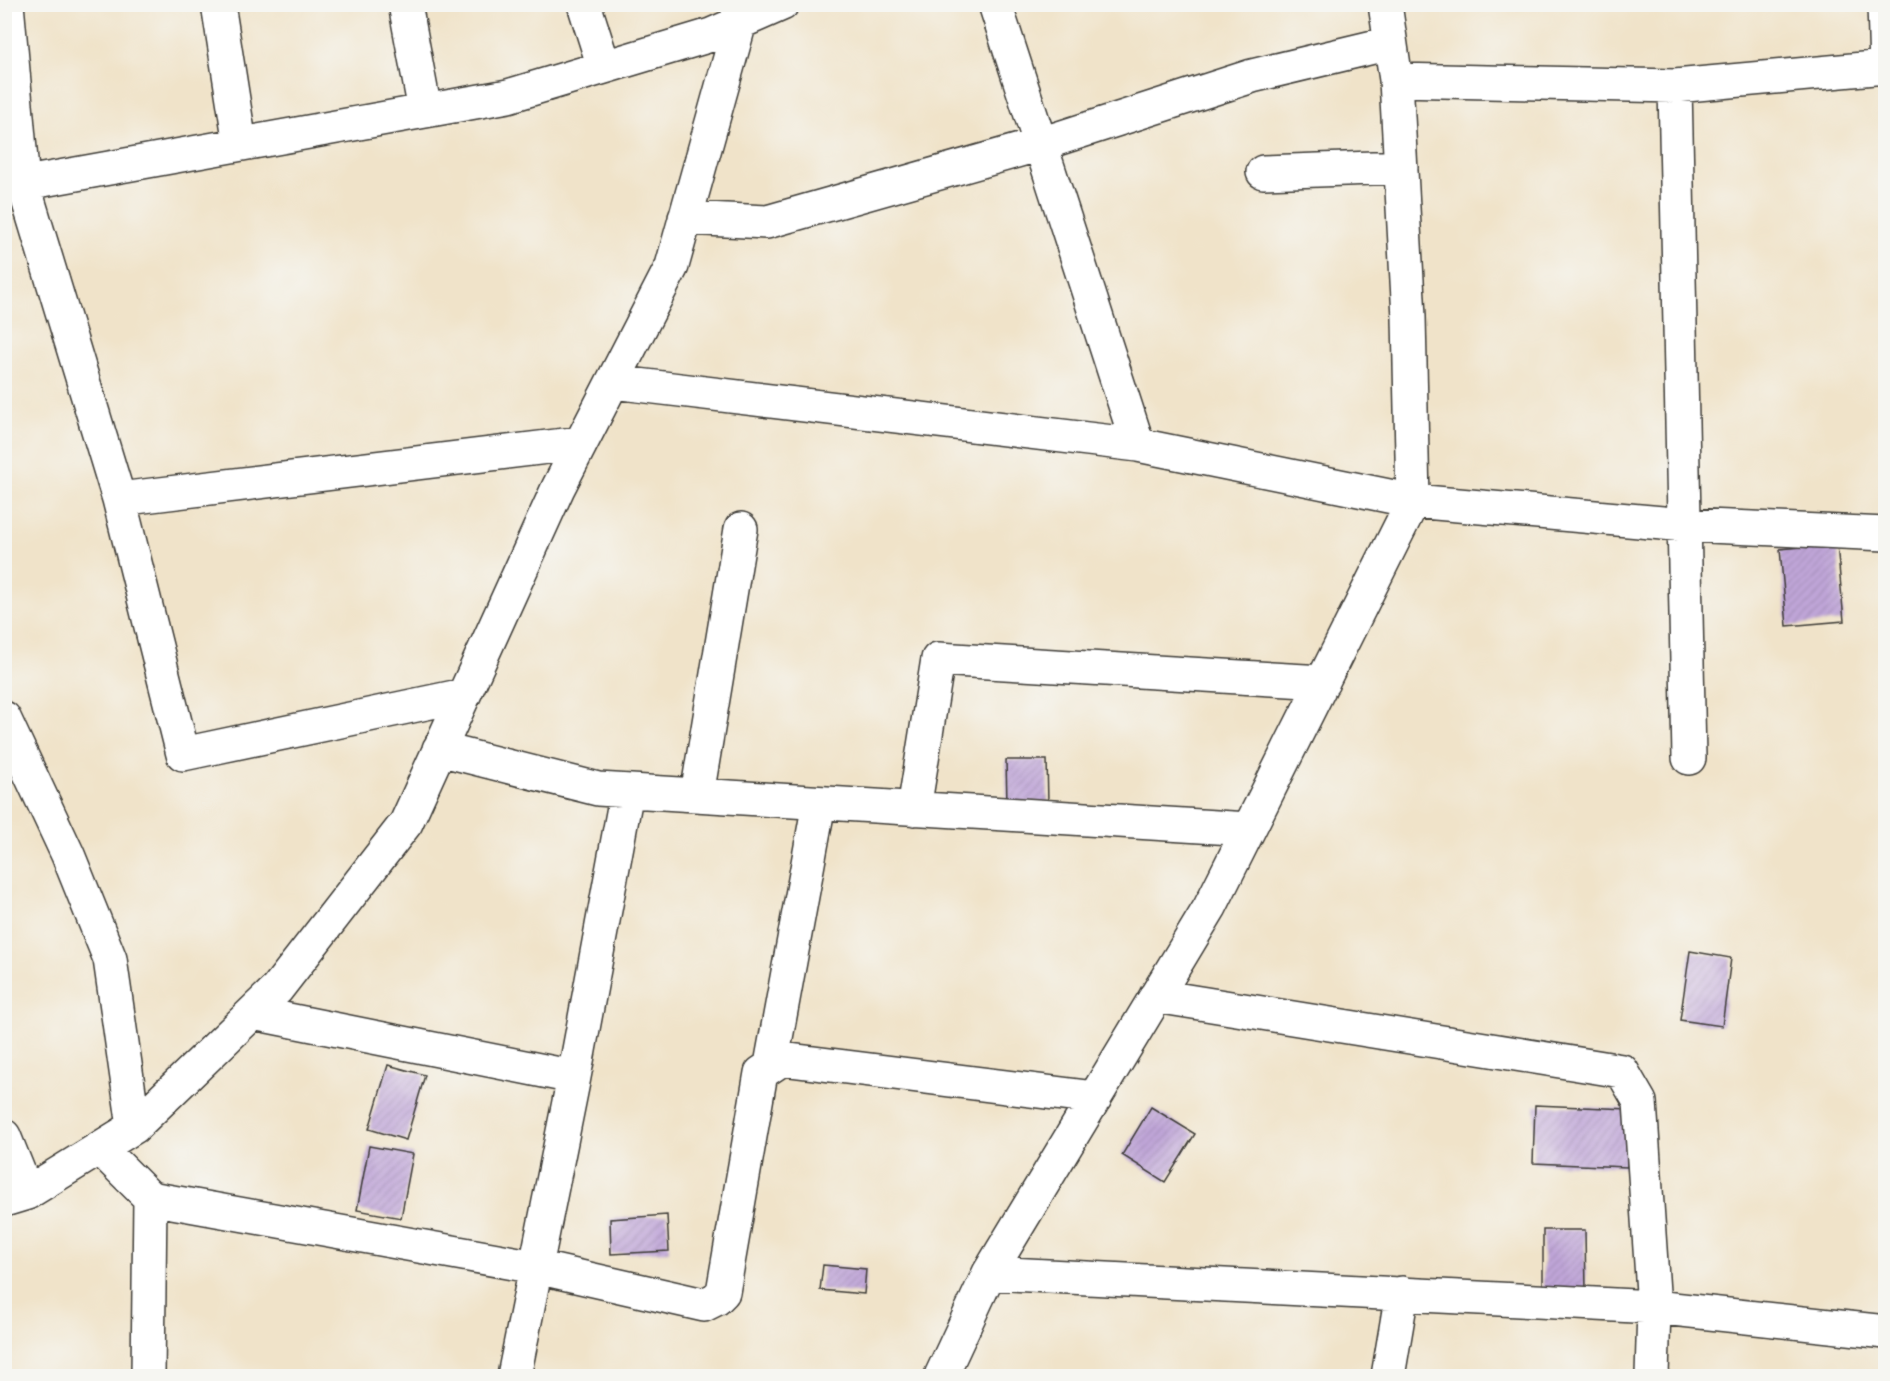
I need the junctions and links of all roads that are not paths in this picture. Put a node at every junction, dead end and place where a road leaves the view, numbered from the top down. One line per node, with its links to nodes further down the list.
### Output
1 (7, 4): 20 (street)
2 (218, 4): 16 (street)
3 (405, 4): 15 (street)
4 (584, 4): 11 (street)
5 (782, 4): 9 (street)
6 (995, 4): 17 (street)
7 (1385, 4): 10 (street)
8 (1884, 12): 12 (street)
9 (738, 13): 11 (street); 21 (street)
10 (1390, 43): 13 (street); 17 (street)
11 (604, 67): 15 (street)
12 (1885, 68): 14 (street)
13 (1396, 80): 14 (street); 18 (street)
14 (1675, 86): 27 (street)
15 (425, 111): 16 (street)
16 (240, 144): 20 (street)
17 (1041, 144): 21 (street); 24 (street)
18 (1401, 167): 19 (street); 26 (street)
19 (1263, 172)
20 (14, 185): 25 (street)
21 (685, 218): 22 (street)
22 (613, 382): 23 (street); 24 (street)
23 (581, 443): 25 (street); 31 (street)
24 (1138, 444): 26 (street)
25 (119, 499): 31 (street)
26 (1413, 501): 27 (street); 30 (street)
27 (1685, 525): 29 (street); 34 (street)
28 (741, 529): 36 (street)
29 (1886, 534)
30 (1323, 682): 38 (street); 39 (street)
31 (464, 695): 33 (street)
32 (4, 718): 45 (street)
33 (439, 749): 35 (street); 41 (street)
34 (1689, 758)
35 (627, 791): 36 (street); 43 (street)
36 (697, 795): 37 (street)
37 (819, 803): 38 (street); 42 (street)
38 (914, 809): 39 (street)
39 (1249, 830): 40 (street)
40 (1156, 996): 44 (street); 53 (street)
41 (253, 1013): 43 (street); 45 (street)
42 (771, 1065): 44 (street); 50 (street)
43 (574, 1077): 50 (street)
44 (1095, 1098): 51 (street)
45 (134, 1127): 47 (street)
46 (4, 1136): 48 (street)
47 (100, 1148): 48 (street); 49 (street)
48 (16, 1197)
49 (150, 1198): 50 (street); 55 (street)
50 (536, 1267): 56 (street)
51 (989, 1273): 52 (street); 57 (street)
52 (1402, 1293): 53 (street); 58 (street)
53 (1654, 1307): 54 (street); 59 (street)
54 (1886, 1332)
55 (148, 1377)
56 (514, 1377)
57 (941, 1377)
58 (1388, 1377)
59 (1652, 1377)

